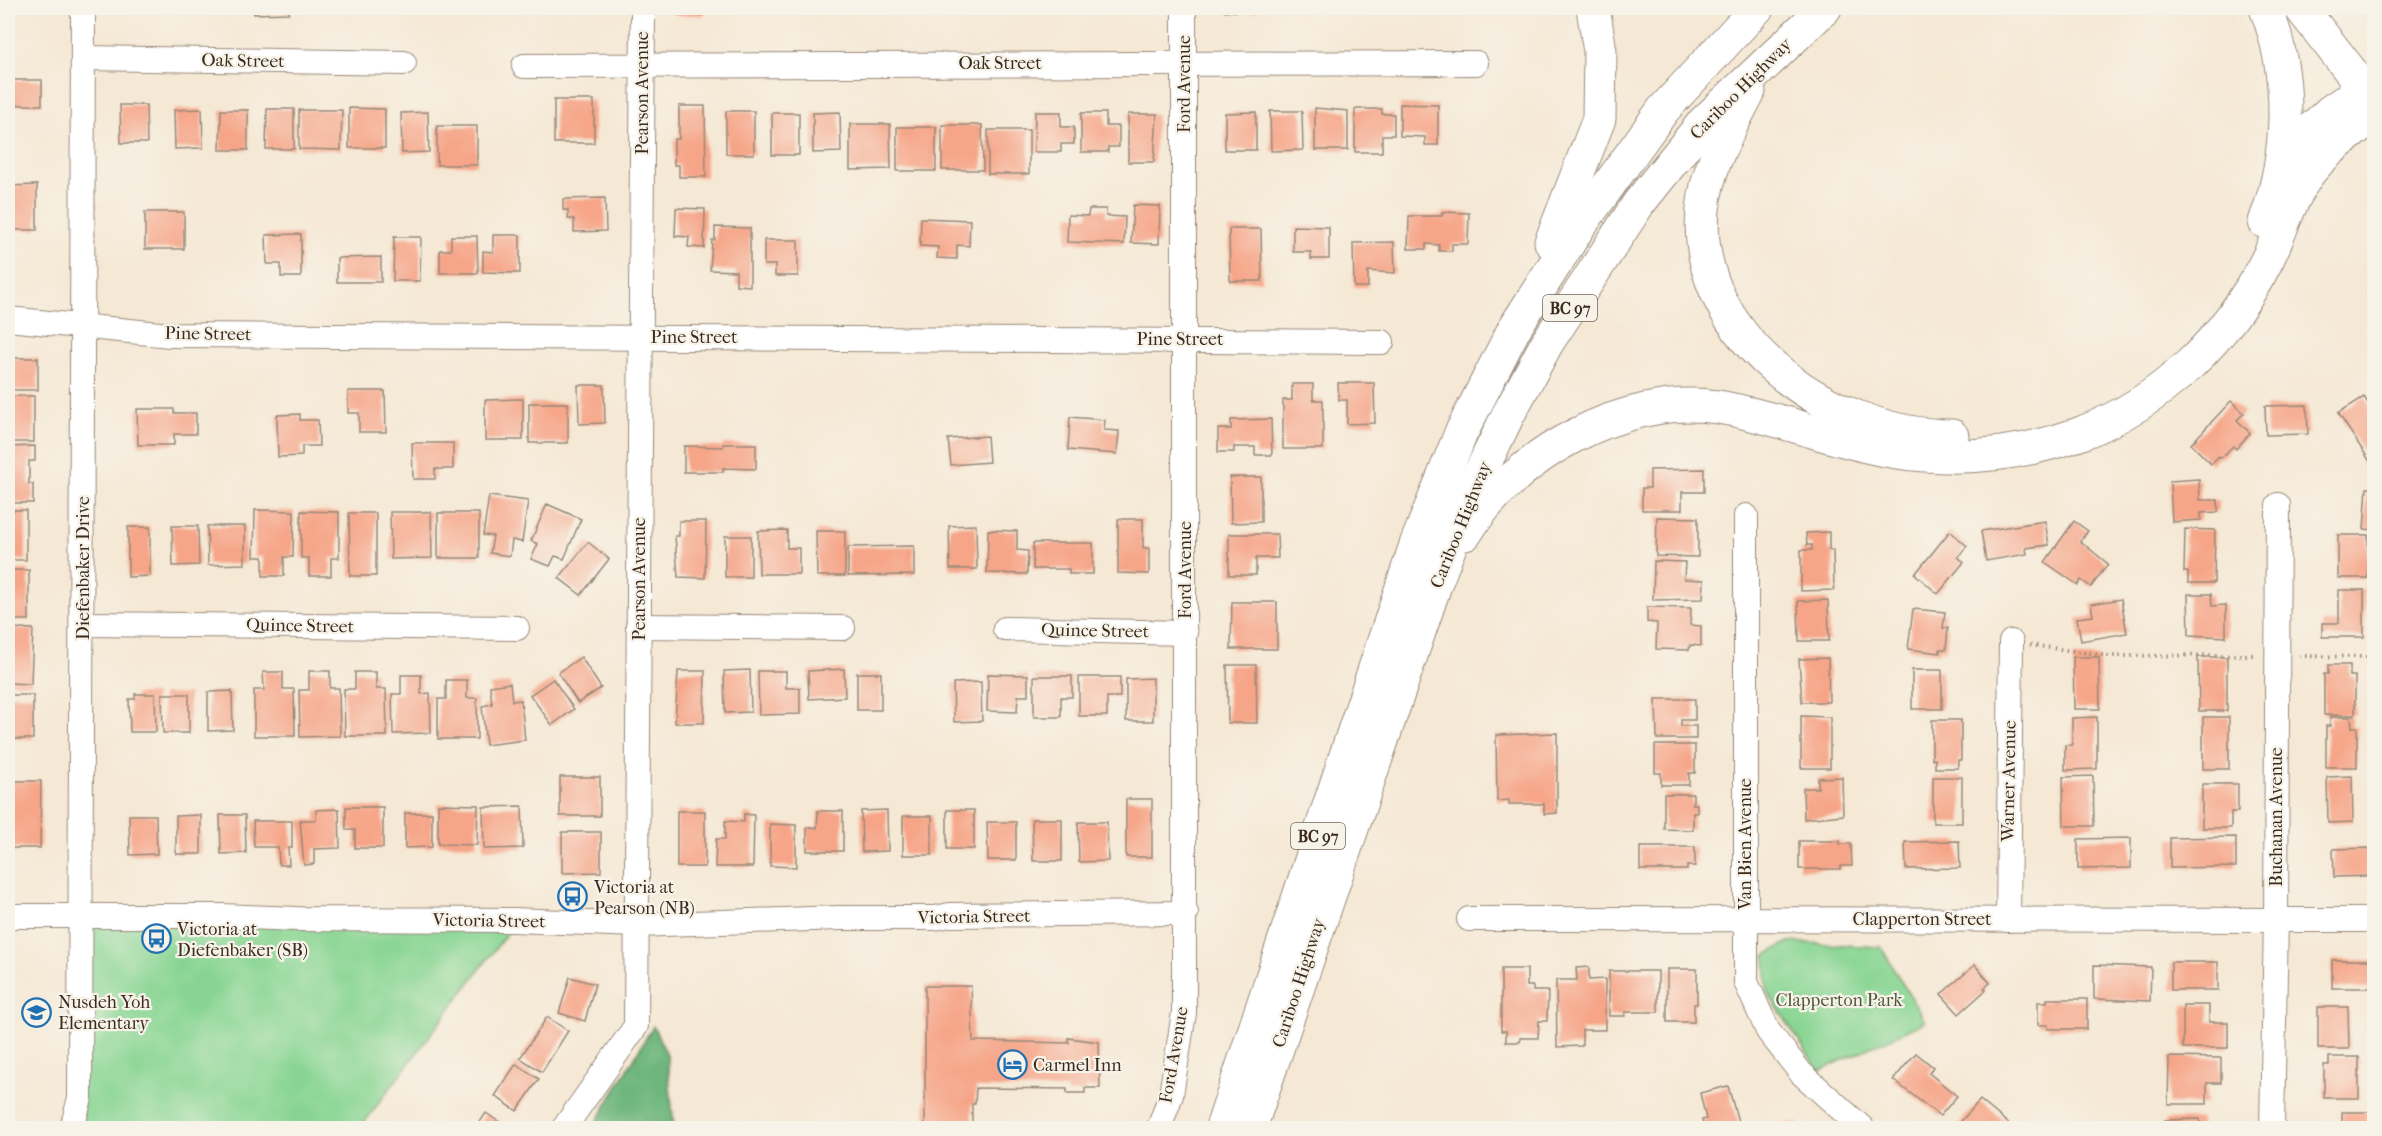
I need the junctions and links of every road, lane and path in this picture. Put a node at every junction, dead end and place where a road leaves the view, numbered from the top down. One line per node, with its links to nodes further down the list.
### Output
1 (83, 8): 9 (street, Diefenbaker Drive)
2 (643, 8): 14 (street, Pearson Avenue)
3 (1184, 8): 10 (street, Ford Avenue)
4 (1593, 8): 20 (main road)
5 (1757, 8): 20 (main road, Cariboo Highway / BC 97)
6 (1825, 8): 15 (main road, Cariboo Highway / BC 97)
7 (2266, 8): 17 (main road)
8 (2301, 8): 16 (main road)
9 (83, 58): 11 (street, Oak Street); 19 (street, Diefenbaker Drive)
10 (1184, 62): 12 (street, Oak Street); 14 (street, Oak Street); 22 (street, Ford Avenue)
11 (404, 63)
12 (1476, 63)
13 (524, 66): 14 (street, Oak Street)
14 (642, 66): 21 (street, Pearson Avenue)
15 (1758, 73): 17 (main road); 26 (main road, Cariboo Highway / BC 97)
16 (2371, 101): 17 (main road); 26 (main road)
17 (2284, 154)
18 (8, 319): 19 (street, Pine Street)
19 (82, 327): 21 (street, Pine Street); 27 (street, Diefenbaker Drive)
20 (1514, 329): 48 (main road, Cariboo Highway / BC 97)
21 (640, 337): 22 (street, Pine Street); 28 (street, Pearson Avenue)
22 (1184, 339): 23 (street, Pine Street); 32 (street, Ford Avenue)
23 (1382, 342)
24 (2278, 505): 34 (street, Buchanan Avenue)
25 (1746, 516): 40 (street, Van Bien Avenue)
26 (1437, 579): 49 (main road, Cariboo Highway / BC 97)
27 (82, 624): 29 (street, Quince Street); 37 (street, Diefenbaker Drive)
28 (638, 626): 30 (street); 44 (street, Pearson Avenue)
29 (517, 628)
30 (843, 628)
31 (1005, 629): 32 (street, Quince Street)
32 (1185, 633): 36 (street, Ford Avenue)
33 (2011, 642): 34 (path); 41 (street, Warner Avenue)
34 (2277, 655): 35 (path); 42 (street, Buchanan Avenue)
35 (2374, 657)
36 (1186, 914): 44 (street, Victoria Street); 47 (street, Ford Avenue)
37 (82, 915): 38 (street, Victoria Street); 44 (street, Victoria Street); 45 (street, Diefenbaker Drive)
38 (8, 916)
39 (1469, 919): 40 (street, Clapperton Street)
40 (1745, 919): 41 (street, Clapperton Street); 50 (street, Van Bien Avenue)
41 (2008, 920): 42 (street, Clapperton Street)
42 (2276, 920): 43 (street, Clapperton Street); 51 (street, Buchanan Avenue)
43 (2374, 920)
44 (636, 925): 46 (street, Pearson Avenue)
45 (72, 1128)
46 (564, 1128)
47 (1159, 1128)
48 (1222, 1128)
49 (1250, 1128)
50 (1862, 1128)
51 (2272, 1128)

